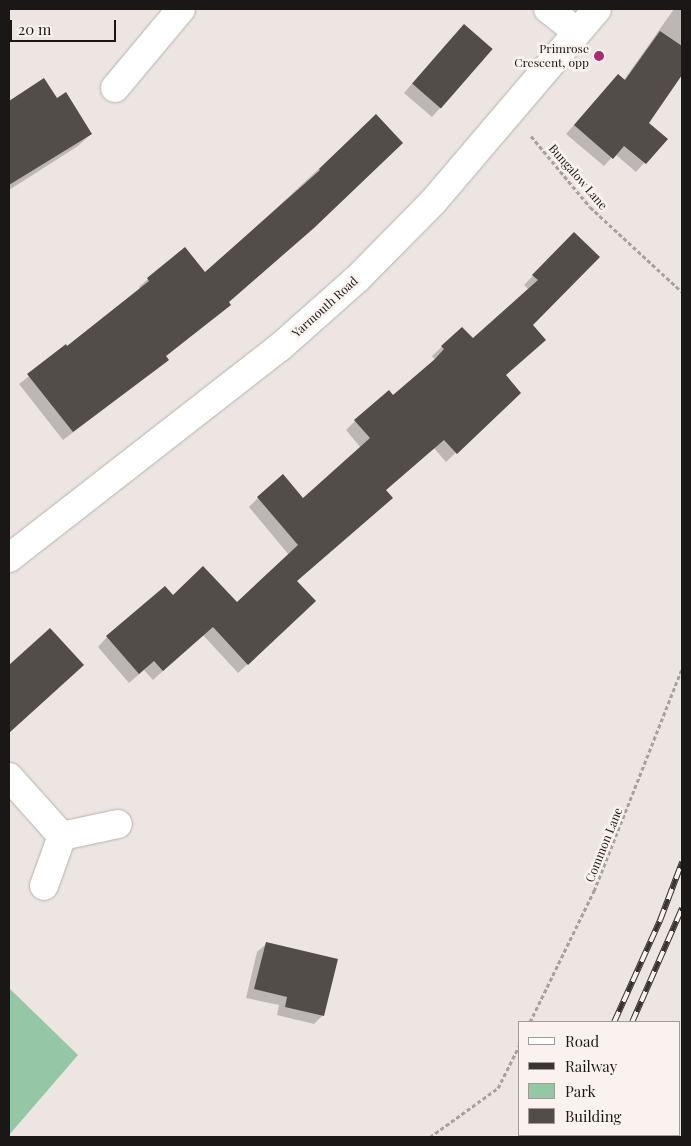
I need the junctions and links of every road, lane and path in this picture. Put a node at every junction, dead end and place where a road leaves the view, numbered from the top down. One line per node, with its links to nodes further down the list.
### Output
1 (181, 9): 5 (main road)
2 (548, 9): 4 (main road)
3 (597, 9): 4 (main road, Yarmouth Road)
4 (577, 32): 6 (main road, Yarmouth Road)
5 (115, 88)
6 (510, 111): 7 (path, Bungalow Lane); 8 (main road, Yarmouth Road)
7 (682, 292)
8 (9, 558)
9 (682, 669): 14 (path, Common Lane)
10 (9, 777): 12 (main road)
11 (118, 824): 12 (main road)
12 (62, 836): 13 (main road)
13 (44, 886)
14 (530, 1021)
15 (518, 1048): 16 (path)
16 (430, 1137)

